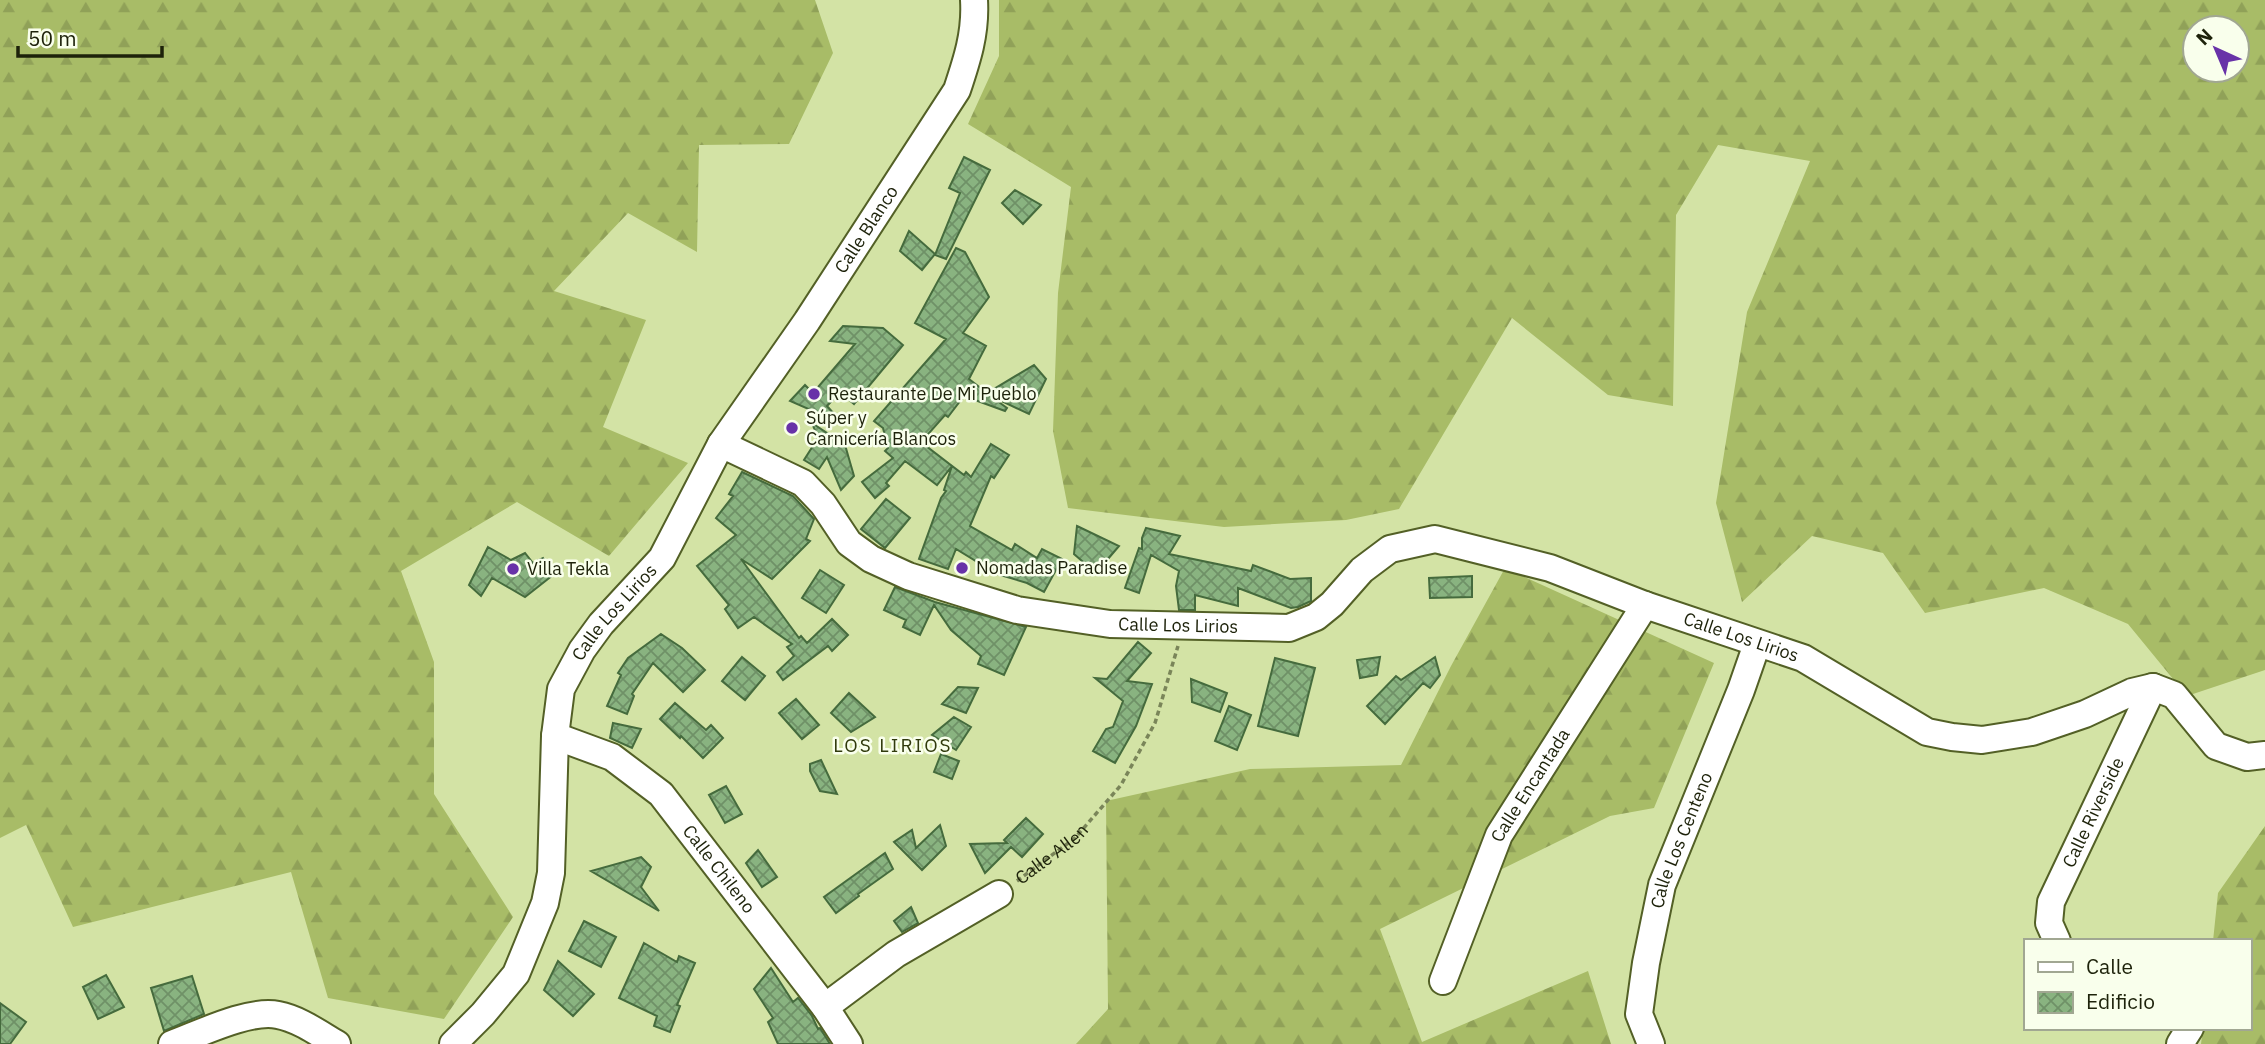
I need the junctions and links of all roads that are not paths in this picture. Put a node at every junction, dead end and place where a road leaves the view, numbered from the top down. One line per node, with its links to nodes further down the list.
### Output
1 (974, 0): 2 (street, Calle Blanco)
2 (721, 444): 3 (street, Calle Los Lirios); 6 (street, Calle Los Lirios)
3 (1645, 606): 4 (street, Calle Los Lirios); 10 (street, Calle Encantada)
4 (1756, 644): 5 (street, Calle Los Lirios); 16 (street, Calle Los Centeno)
5 (2153, 687): 7 (street); 9 (street, Calle Riverside)
6 (555, 736): 11 (street, Calle Chileno); 14 (street, Calle Los Lirios)
7 (2265, 755)
8 (999, 894): 11 (street, Calle Allen)
9 (2056, 939)
10 (1443, 981)
11 (825, 1007): 15 (street, Calle Chileno)
12 (172, 1044): 13 (street)
13 (337, 1044)
14 (453, 1044)
15 (849, 1044)
16 (1651, 1044)

